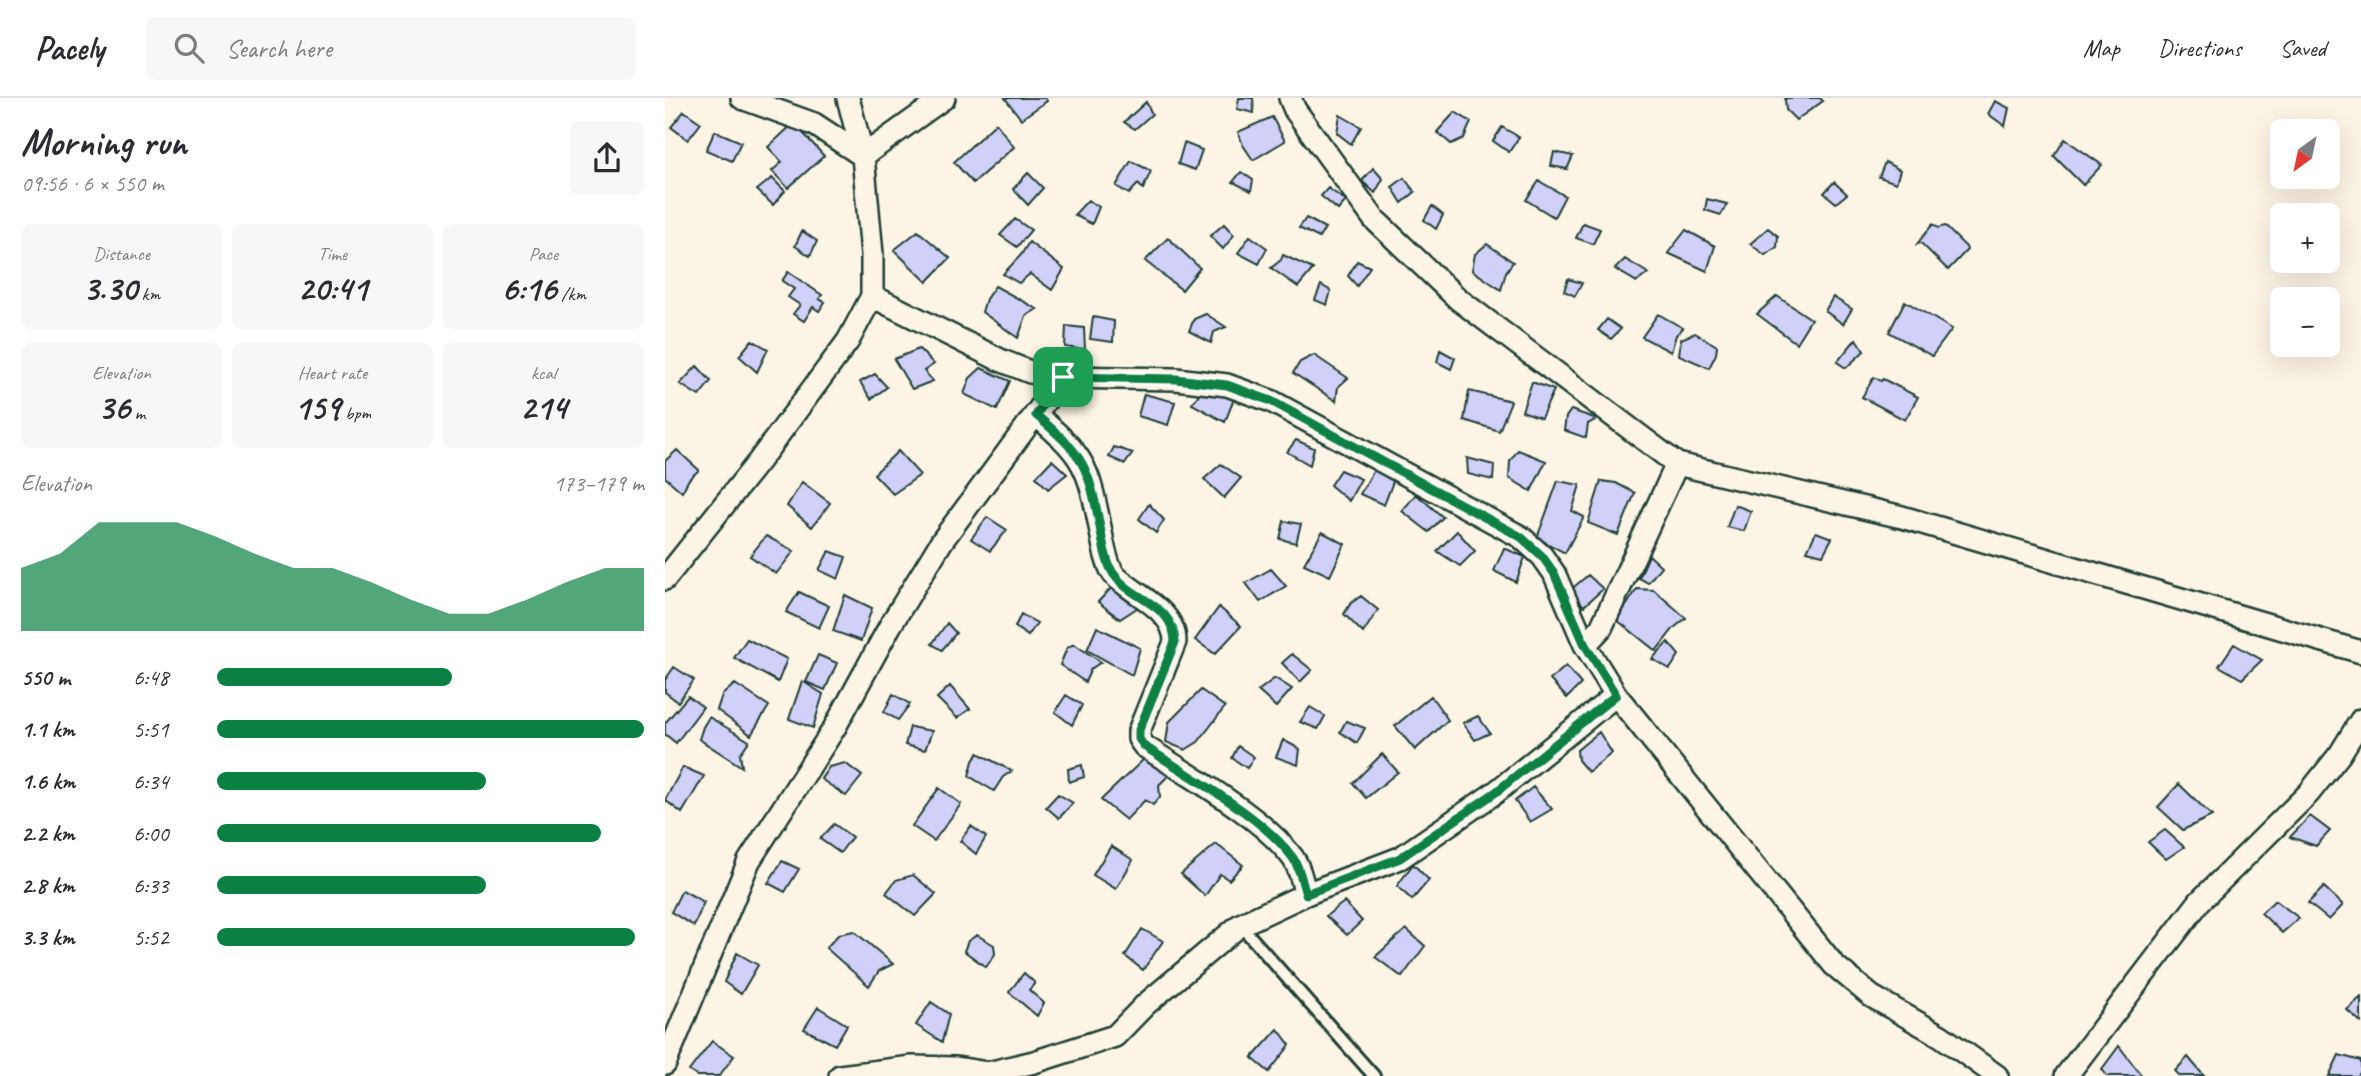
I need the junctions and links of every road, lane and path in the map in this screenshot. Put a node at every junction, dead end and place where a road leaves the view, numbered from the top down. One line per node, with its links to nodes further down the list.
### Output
1 (742, 98): 5 (street)
2 (848, 98): 5 (street)
3 (944, 98): 5 (street)
4 (1290, 98): 9 (street)
5 (863, 156): 6 (street)
6 (872, 296): 7 (street); 10 (street)
7 (1063, 377): 8 (street); 11 (street)
8 (1036, 415): 15 (street); 17 (street)
9 (1677, 464): 11 (street); 12 (street)
10 (665, 579)
11 (1585, 645): 13 (street)
12 (2361, 652)
13 (1616, 695): 15 (street); 20 (street)
14 (2361, 720): 21 (street)
15 (1306, 894): 16 (street)
16 (1240, 925): 18 (street); 19 (lane)
17 (665, 1064)
18 (840, 1076)
19 (1374, 1076)
20 (1997, 1076)
21 (2066, 1076)

